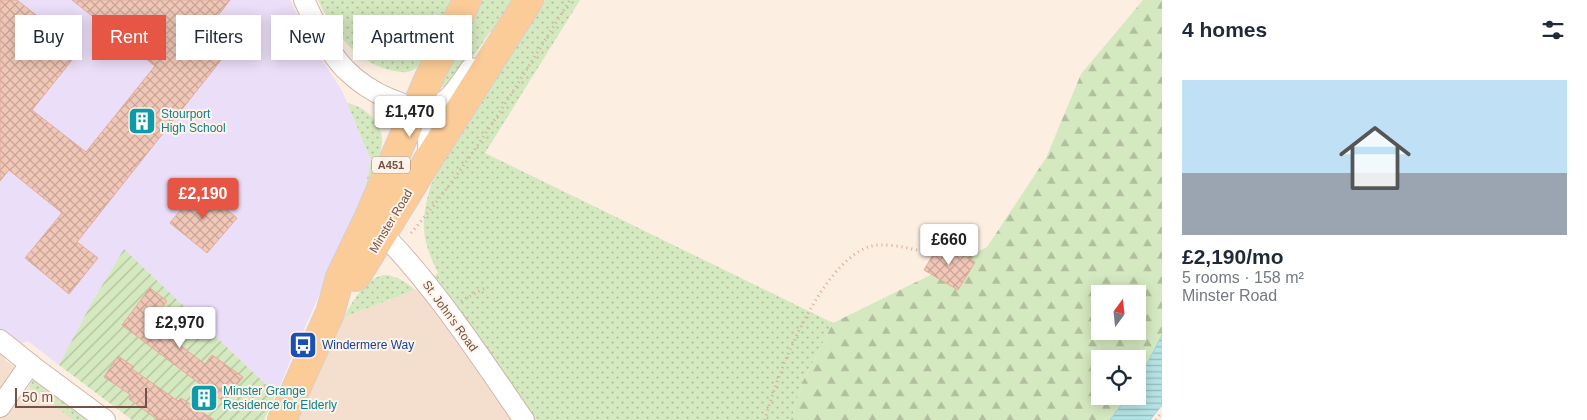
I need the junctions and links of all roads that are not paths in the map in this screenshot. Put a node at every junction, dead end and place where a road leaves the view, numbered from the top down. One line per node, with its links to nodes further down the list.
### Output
1 (304, 0): 5 (street)
2 (467, 0): 5 (main road, Minster Road / A451)
3 (513, 0): 5 (street)
4 (529, 0): 6 (main road, Minster Road / A451)
5 (415, 110): 6 (street); 7 (main road, Minster Road / A451)
6 (428, 160): 7 (main road, Minster Road / A451)
7 (383, 234): 12 (main road, Minster Road / A451); 13 (street, St. John's Road)
8 (0, 340): 9 (street)
9 (30, 364): 10 (street); 11 (street)
10 (0, 407)
11 (105, 420)
12 (282, 420)
13 (524, 420)

